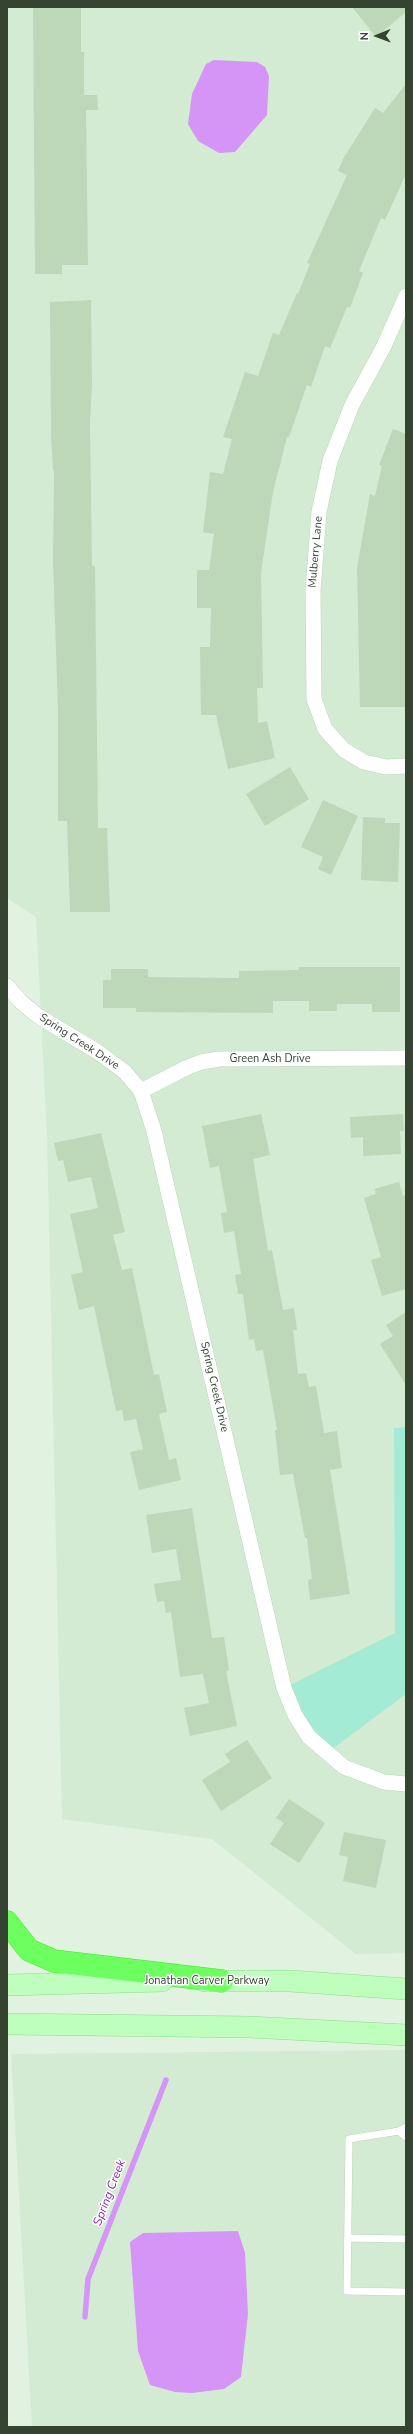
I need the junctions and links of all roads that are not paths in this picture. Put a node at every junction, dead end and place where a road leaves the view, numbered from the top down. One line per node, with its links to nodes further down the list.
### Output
1 (406, 296): 2 (street, Mulberry Lane)
2 (406, 766)
3 (7, 986): 5 (street, Spring Creek Drive)
4 (406, 1058): 5 (street, Green Ash Drive)
5 (141, 1092): 6 (street, Spring Creek Drive)
6 (406, 1784)
7 (7, 1922): 8 (highway)
8 (222, 1981): 9 (main road, Jonathan Carver Parkway); 10 (main road, Jonathan Carver Parkway)
9 (7, 1985)
10 (406, 1989)
11 (7, 2024): 12 (main road)
12 (406, 2035)
13 (406, 2127): 14 (lane)
14 (399, 2131): 15 (lane); 16 (lane)
15 (406, 2137)
16 (348, 2238): 17 (lane); 18 (lane)
17 (406, 2239)
18 (406, 2292)

